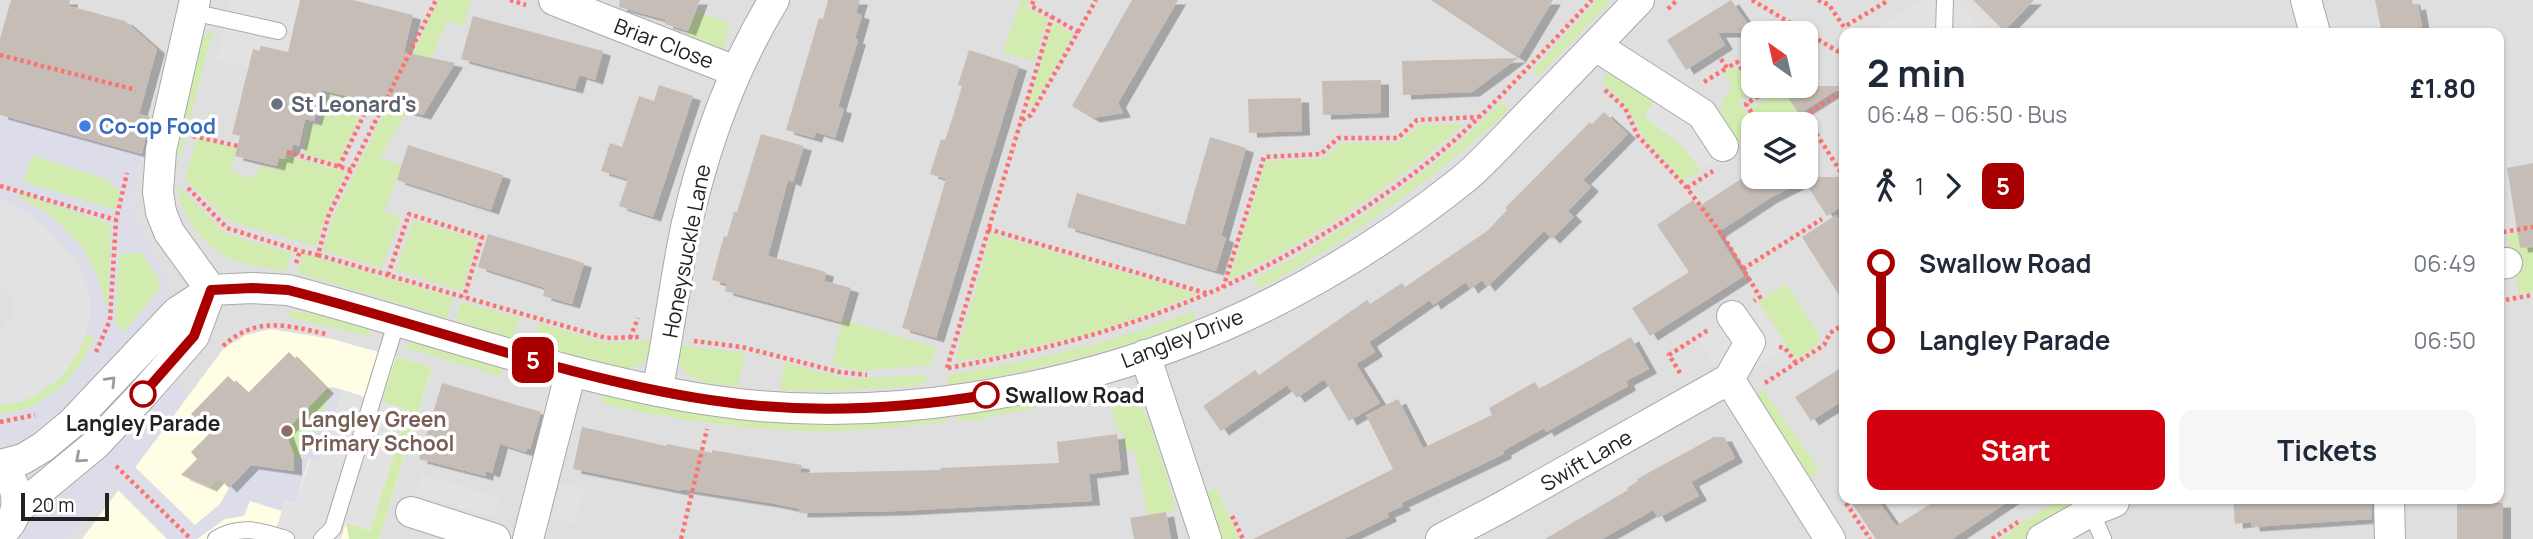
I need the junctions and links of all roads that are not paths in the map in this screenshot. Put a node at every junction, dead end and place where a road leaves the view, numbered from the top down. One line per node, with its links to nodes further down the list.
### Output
1 (554, 0): 11 (street, Briar Close)
2 (774, 0): 11 (street, Honeysuckle Lane)
3 (1945, 0): 7 (lane)
4 (2306, 0): 8 (street)
5 (194, 6): 9 (lane); 13 (street)
6 (1650, 8): 10 (street, Langley Drive)
7 (1944, 28)
8 (2314, 28)
9 (278, 31)
10 (1607, 53): 12 (street); 16 (street, Langley Drive)
11 (735, 71): 19 (street, Honeysuckle Lane)
12 (1723, 146)
13 (211, 290): 15 (street, Langley Drive); 20 (street, one-way to 13); 24 (street, one-way to 24)
14 (1732, 316): 18 (street)
15 (397, 320): 17 (street, Langley Drive); 27 (lane)
16 (1145, 355): 19 (street, Langley Drive); 30 (street)
17 (571, 371): 19 (street, Langley Drive); 29 (street)
18 (1729, 379): 31 (street, Swift Lane); 32 (street)
19 (657, 391)
20 (0, 465): 24 (street)
21 (2389, 504): 35 (street)
22 (2102, 507): 33 (street); 34 (lane)
23 (411, 512): 28 (street)
24 (8, 522)
25 (216, 539): 26 (lane)
26 (286, 539)
27 (322, 539)
28 (495, 539)
29 (528, 539)
30 (1206, 539)
31 (1441, 539)
32 (1830, 539)
33 (2042, 539)
34 (2103, 539)
35 (2390, 539)

